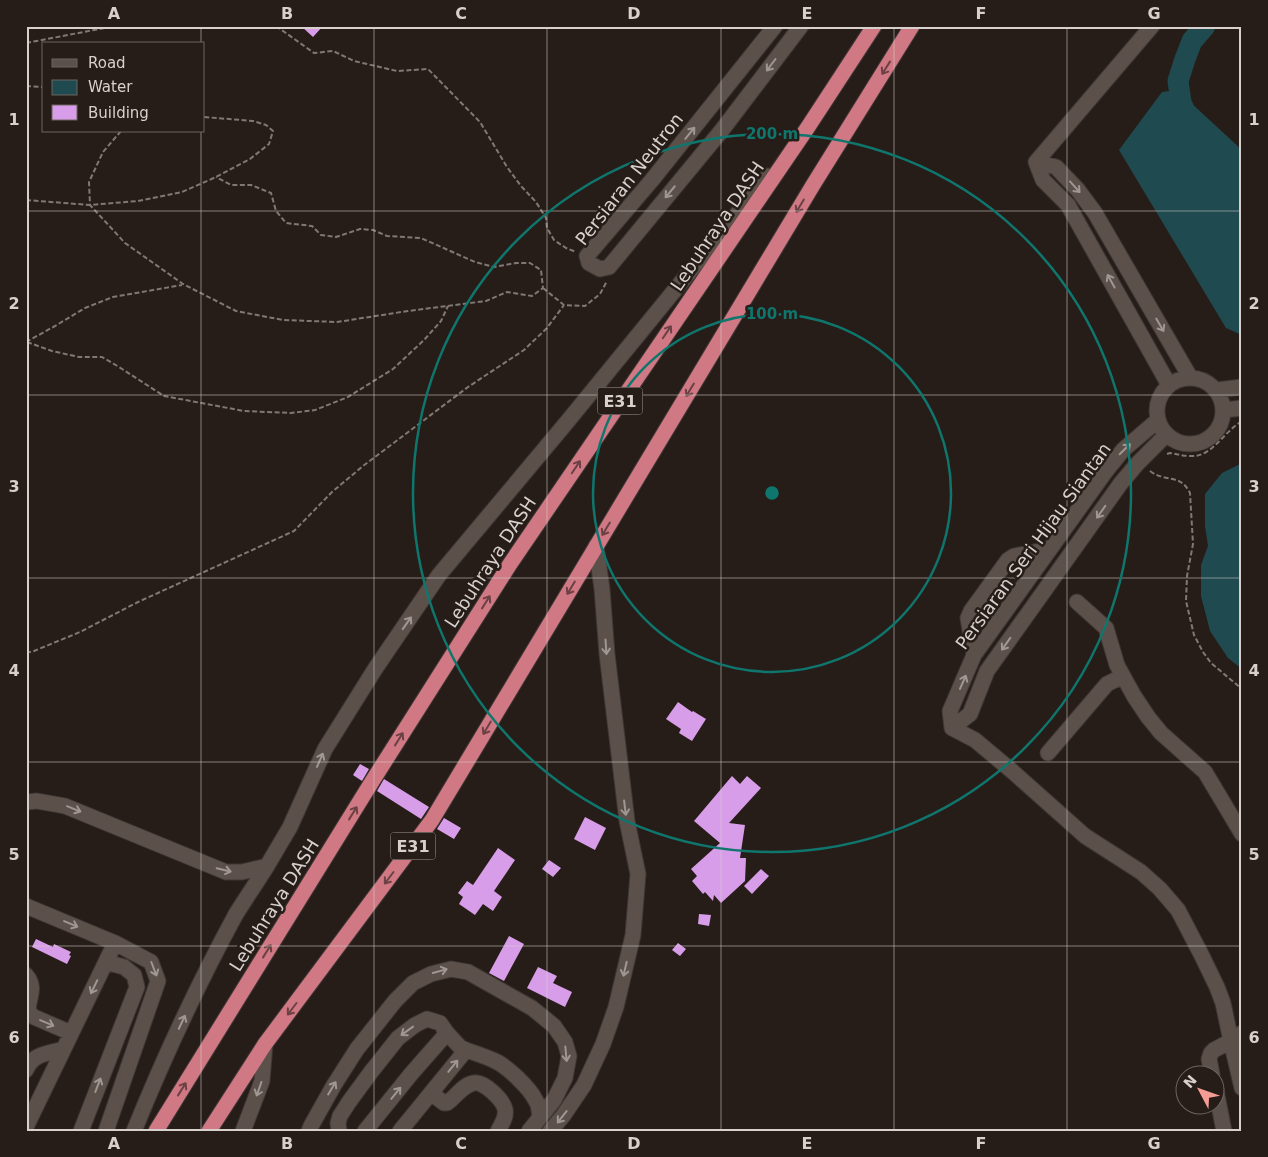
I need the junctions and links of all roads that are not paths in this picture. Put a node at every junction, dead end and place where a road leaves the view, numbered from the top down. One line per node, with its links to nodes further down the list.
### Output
1 (775, 26): 2 (street, Persiaran Neutron, one-way to 1)
2 (801, 26)
3 (874, 26): 6 (highway, Lebuhraya DASH / E31)
4 (912, 26): 16 (highway, E31, one-way to 16)
5 (1152, 26): 7 (street)
6 (808, 127): 25 (street, one-way to 6); 46 (highway, Lebuhraya DASH / E31, one-way to 6)
7 (1036, 162): 8 (street, one-way to 8); 9 (street, one-way to 7)
8 (1190, 377): 9 (street); 11 (street)
9 (1169, 385): 14 (street)
10 (1242, 387): 11 (street)
11 (1216, 390): 13 (street)
12 (1242, 408): 13 (street)
13 (1224, 410): 15 (street)
14 (1158, 420): 15 (street); 17 (street, Persiaran Seri Hijau Siantan, one-way to 14)
15 (1166, 435): 21 (street, Persiaran Seri Hijau Siantan, one-way to 21)
16 (596, 546): 33 (highway, E31, one-way to 33); 54 (street, one-way to 54)
17 (1050, 549): 19 (street, Persiaran Seri Hijau Siantan); 19 (street)
18 (1077, 602): 20 (street)
19 (974, 656): 21 (street, Persiaran Seri Hijau Siantan, one-way to 19)
20 (1123, 676): 22 (street); 24 (street)
21 (952, 728): 32 (street)
22 (1048, 753)
23 (26, 802): 25 (street, one-way to 25)
24 (1242, 834)
25 (267, 866): 45 (street, one-way to 25)
26 (26, 906): 27 (street, one-way to 27)
27 (115, 943): 28 (street); 44 (street, one-way to 44)
28 (106, 962): 30 (street, one-way to 30); 43 (street, one-way to 28)
29 (26, 975): 30 (street, one-way to 30)
30 (71, 1033): 34 (street)
31 (447, 1033): 35 (street); 50 (street, one-way to 50); 51 (street, one-way to 31)
32 (1236, 1037): 36 (street); 38 (street)
33 (265, 1044): 47 (highway, E31); 48 (street, one-way to 48)
34 (64, 1050): 37 (street); 41 (street)
35 (466, 1050): 39 (street, one-way to 35); 42 (street)
36 (1210, 1064)
37 (26, 1070)
38 (1242, 1088)
39 (431, 1093): 52 (street); 53 (street)
40 (1221, 1114): 55 (street)
41 (26, 1127)
42 (534, 1127): 49 (street, one-way to 42)
43 (81, 1131)
44 (106, 1131)
45 (134, 1131)
46 (156, 1131)
47 (208, 1131)
48 (243, 1131)
49 (309, 1131)
50 (339, 1131)
51 (365, 1131)
52 (400, 1131)
53 (498, 1131)
54 (550, 1131)
55 (1224, 1131)

